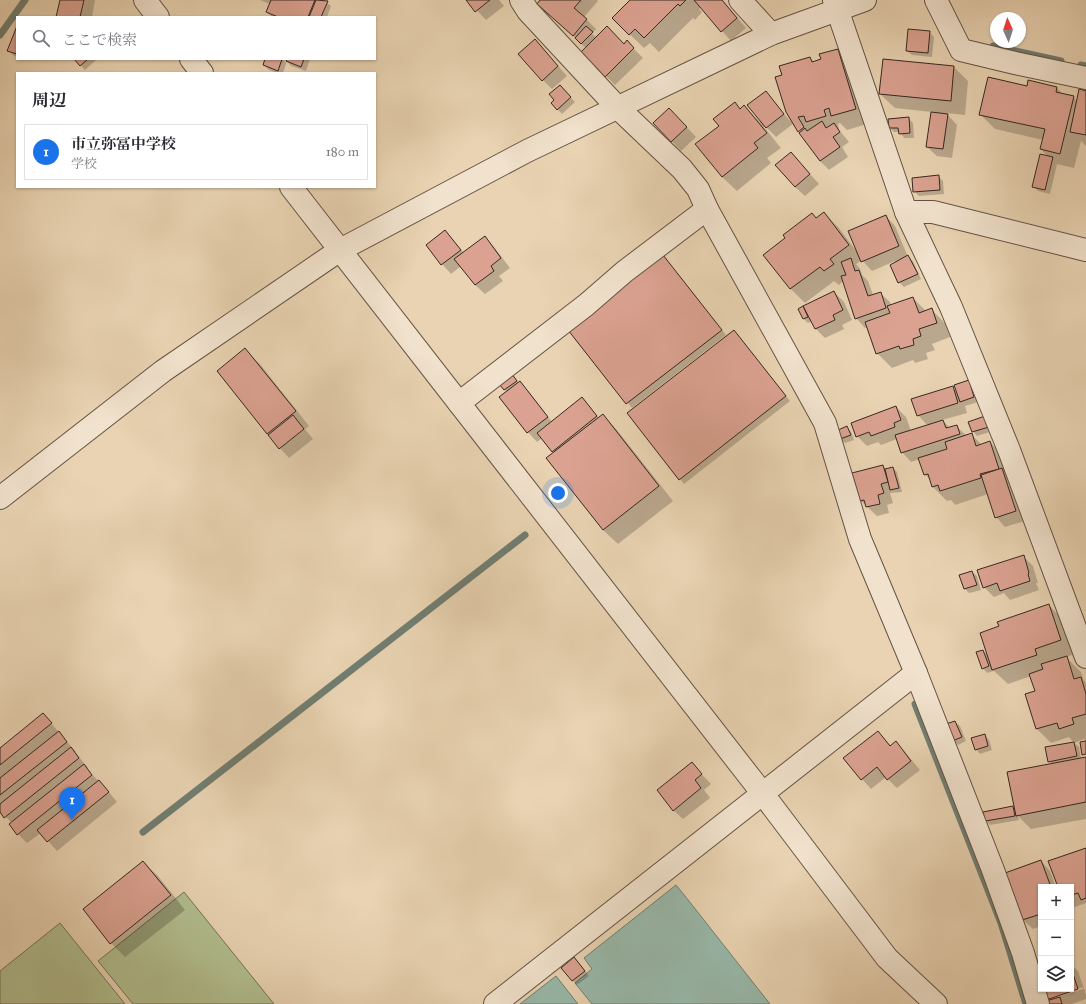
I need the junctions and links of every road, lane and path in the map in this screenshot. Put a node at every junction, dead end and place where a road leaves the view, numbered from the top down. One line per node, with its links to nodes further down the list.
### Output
1 (145, 0): 7 (street)
2 (521, 0): 12 (street)
3 (740, 0): 8 (street)
4 (865, 0): 6 (street)
5 (936, 0): 11 (street)
6 (835, 5): 8 (street); 15 (street)
7 (157, 16)
8 (771, 34): 12 (street)
9 (192, 60): 10 (street)
10 (201, 72)
11 (1086, 78)
12 (617, 107): 14 (street); 16 (street)
13 (292, 188): 16 (street)
14 (707, 209): 18 (street); 21 (street)
15 (906, 212): 17 (street); 20 (street)
16 (340, 250): 18 (street); 19 (street)
17 (1086, 250)
18 (459, 403): 22 (street)
19 (0, 498)
20 (1086, 657)
21 (916, 673): 22 (street); 25 (street)
22 (763, 794): 23 (street); 24 (street)
23 (495, 1004)
24 (936, 1004)
25 (1038, 1004)

